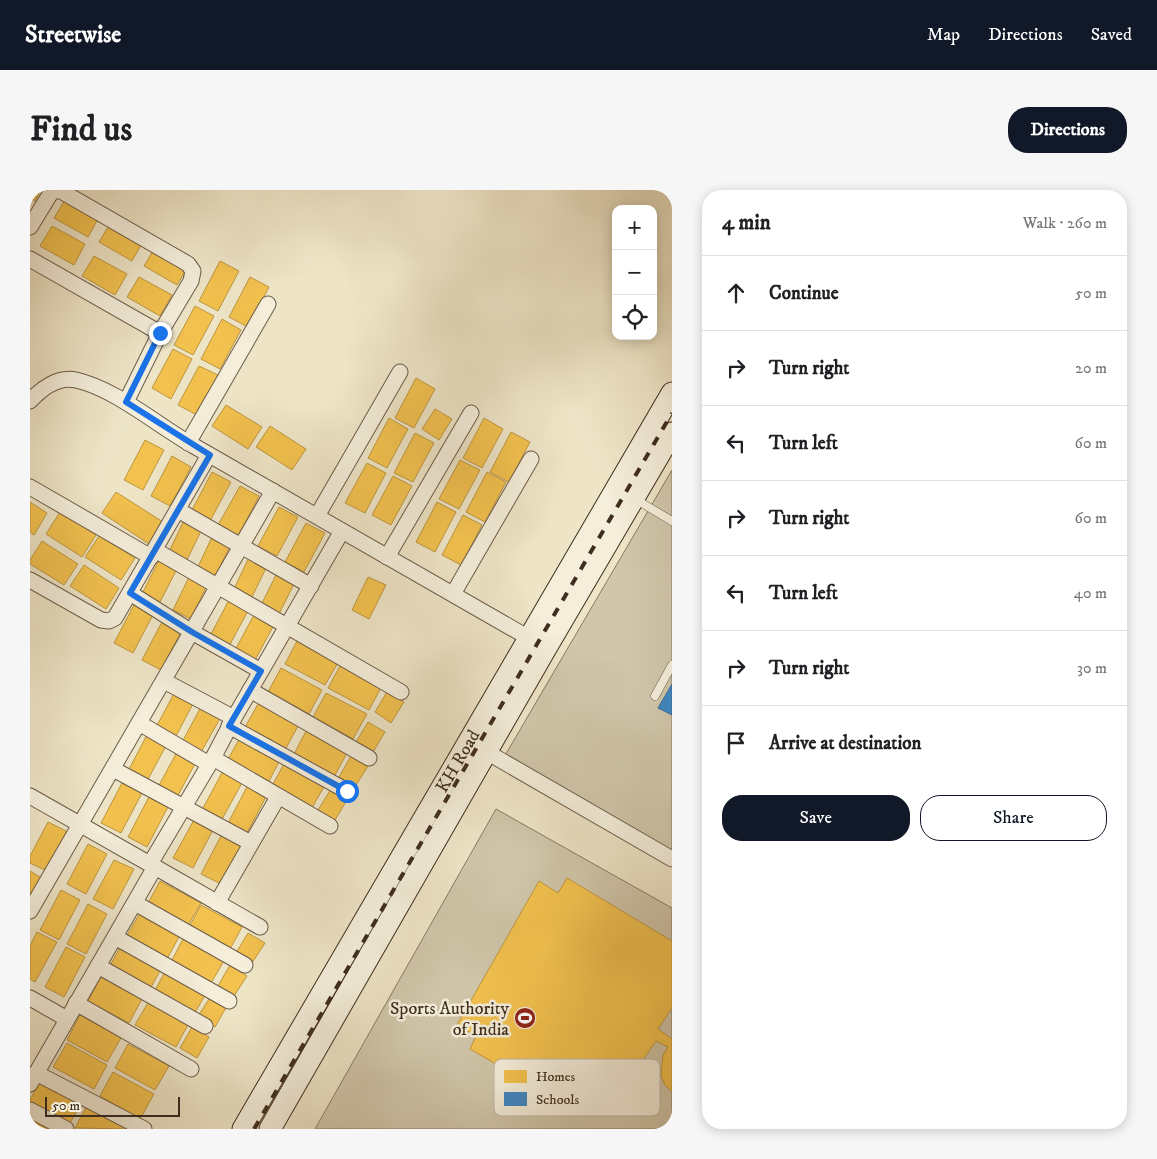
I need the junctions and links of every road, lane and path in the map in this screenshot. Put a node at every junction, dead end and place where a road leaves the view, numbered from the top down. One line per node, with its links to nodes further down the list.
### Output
1 (30, 227): 4 (street)
2 (30, 259): 4 (street)
3 (268, 304): 11 (street)
4 (160, 333): 8 (street)
5 (400, 372): 19 (street)
6 (672, 393): 18 (main road, KH Road)
7 (30, 400): 8 (street)
8 (126, 402): 11 (street)
9 (471, 413): 24 (street)
10 (672, 433): 16 (main road, KH Road)
11 (188, 443): 12 (street)
12 (210, 455): 15 (street); 17 (street)
13 (531, 459): 29 (street)
14 (30, 487): 23 (street)
15 (273, 491): 19 (street); 22 (street)
16 (634, 498): 18 (main road, KH Road); 20 (lane)
17 (178, 510): 22 (street); 23 (street)
18 (614, 512): 32 (main road, KH Road)
19 (317, 516): 21 (street)
20 (672, 520)
21 (342, 531): 24 (street); 26 (street)
22 (241, 546): 26 (street); 27 (street)
23 (153, 553): 27 (street); 28 (street)
24 (387, 557): 29 (street)
25 (30, 580): 28 (street)
26 (311, 586): 30 (street)
27 (219, 587): 30 (street); 31 (street)
28 (130, 593): 31 (street)
29 (453, 594): 32 (street)
30 (287, 627): 34 (street); 37 (street)
31 (192, 632): 34 (street); 35 (street)
32 (538, 643): 41 (main road, KH Road); 42 (main road, KH Road)
33 (672, 665): 38 (lane)
34 (261, 671): 36 (street)
35 (164, 681): 39 (street); 40 (street)
36 (250, 690): 39 (street); 43 (street)
37 (401, 692)
38 (655, 696)
39 (232, 722): 44 (street); 46 (street)
40 (139, 723): 44 (street); 45 (street)
41 (468, 742): 42 (street); 72 (main road, KH Road)
42 (486, 752): 53 (street); 73 (main road, KH Road)
43 (369, 758)
44 (211, 761): 48 (street); 49 (street)
45 (112, 769): 49 (street); 50 (street)
46 (347, 791)
47 (30, 796): 50 (street)
48 (278, 797): 51 (street); 52 (street)
49 (183, 806): 52 (street); 54 (street)
50 (80, 824): 54 (street); 57 (street)
51 (330, 826)
52 (251, 843): 56 (street)
53 (672, 859)
54 (152, 866): 55 (street); 56 (street)
55 (135, 903): 59 (street); 60 (street)
56 (217, 903): 58 (street)
57 (30, 911)
58 (260, 927)
59 (115, 937): 61 (street); 63 (street)
60 (245, 965)
61 (98, 966): 64 (street); 66 (street)
62 (30, 998): 65 (street)
63 (229, 1001)
64 (76, 1004): 65 (street); 67 (street)
65 (67, 1019): 68 (street)
66 (205, 1026)
67 (191, 1069)
68 (33, 1078): 71 (street)
69 (30, 1110): 70 (street)
70 (66, 1129)
71 (144, 1129)
72 (243, 1129)
73 (270, 1129)

